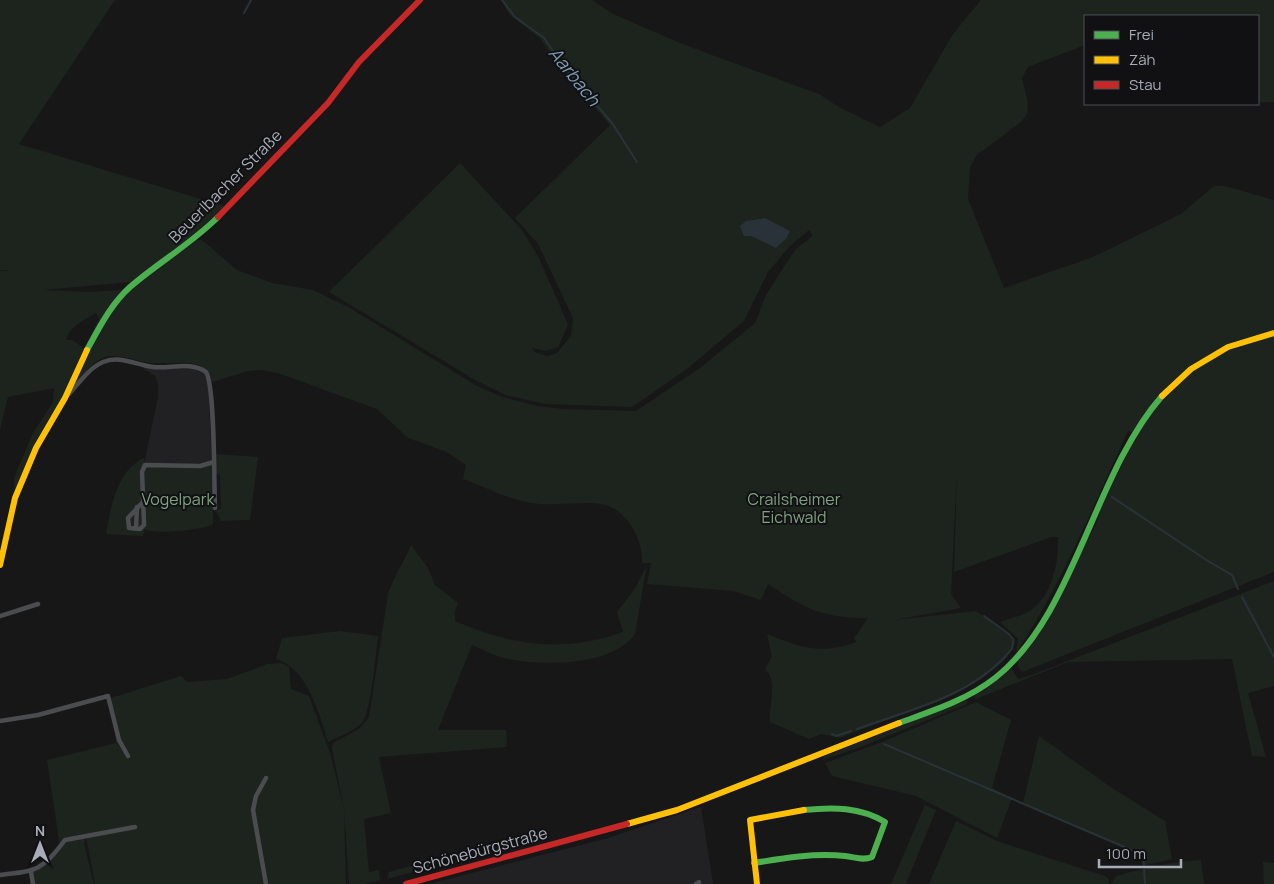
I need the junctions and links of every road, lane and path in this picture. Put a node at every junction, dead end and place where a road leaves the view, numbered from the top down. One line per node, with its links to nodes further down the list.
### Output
1 (420, 0): 3 (main road, Beuerlbacher Straße)
2 (1274, 333): 21 (main road, Schönebürgstraße)
3 (65, 398): 4 (street); 9 (main road, Beuerlbacher Straße)
4 (214, 462): 5 (street); 7 (street)
5 (143, 502): 6 (street); 8 (street)
6 (137, 507): 8 (street); 8 (street)
7 (215, 508)
8 (136, 529)
9 (0, 565)
10 (38, 604): 11 (street)
11 (0, 616)
12 (0, 721): 13 (street)
13 (128, 756)
14 (266, 778): 20 (street)
15 (134, 827): 17 (street)
16 (754, 863): 16 (main road); 22 (main road)
17 (31, 872): 18 (street); 19 (street)
18 (0, 875)
19 (33, 884)
20 (266, 884)
21 (406, 884)
22 (758, 884)

